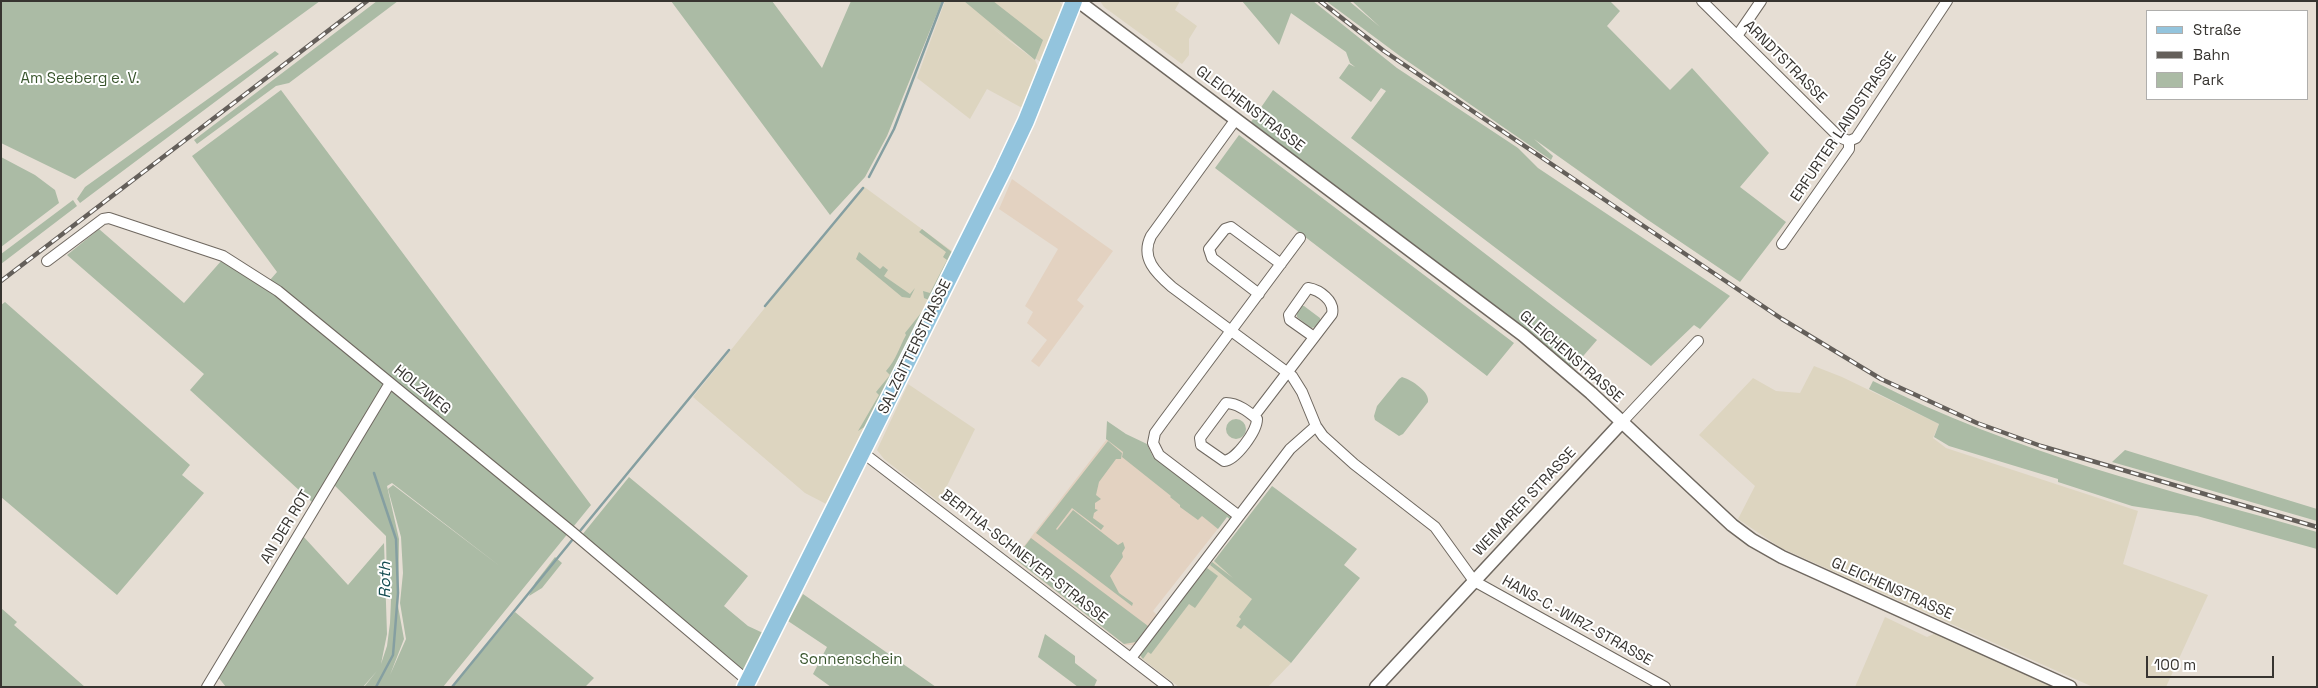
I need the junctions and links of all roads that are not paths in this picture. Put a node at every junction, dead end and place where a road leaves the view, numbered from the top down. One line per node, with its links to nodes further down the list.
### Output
1 (1074, 1): 22 (main road, SALZGITTERSTRASSE)
2 (1078, 1): 7 (street, GLEICHENSTRASSE)
3 (1702, 1): 6 (street, ARNDTSTRASSE)
4 (1761, 1): 6 (street)
5 (1946, 1): 8 (street, ERFURTER LANDSTRASSE)
6 (1738, 36): 8 (street, ARNDTSTRASSE)
7 (1236, 119): 14 (street); 20 (street, GLEICHENSTRASSE)
8 (1849, 141): 10 (street, ERFURTER LANDSTRASSE)
9 (1300, 238): 12 (street)
10 (1782, 244)
11 (47, 261): 18 (street, HOLZWEG)
12 (1281, 264): 13 (street); 13 (street)
13 (1259, 294): 14 (street)
14 (1232, 331): 17 (street); 23 (street)
15 (1314, 338): 15 (street); 17 (street)
16 (1698, 340): 20 (street, WEIMARER STRASSE)
17 (1287, 372): 19 (street); 21 (street)
18 (390, 383): 26 (street, HOLZWEG); 27 (street, AN DER ROT)
19 (1254, 416): 19 (street)
20 (1622, 422): 24 (street, WEIMARER STRASSE); 31 (street, GLEICHENSTRASSE)
21 (1316, 426): 23 (street); 24 (street)
22 (862, 452): 25 (street, BERTHA-SCHNEYER-STRASSE); 26 (main road, SALZGITTERSTRASSE)
23 (1239, 516): 25 (street)
24 (1474, 581): 29 (street, WEIMARER STRASSE); 30 (street, HANS-C.-WIRZ-STRASSE)
25 (1131, 658): 28 (street, BERTHA-SCHNEYER-STRASSE)
26 (746, 684)
27 (207, 687)
28 (1168, 687)
29 (1376, 687)
30 (1665, 687)
31 (2070, 687)

